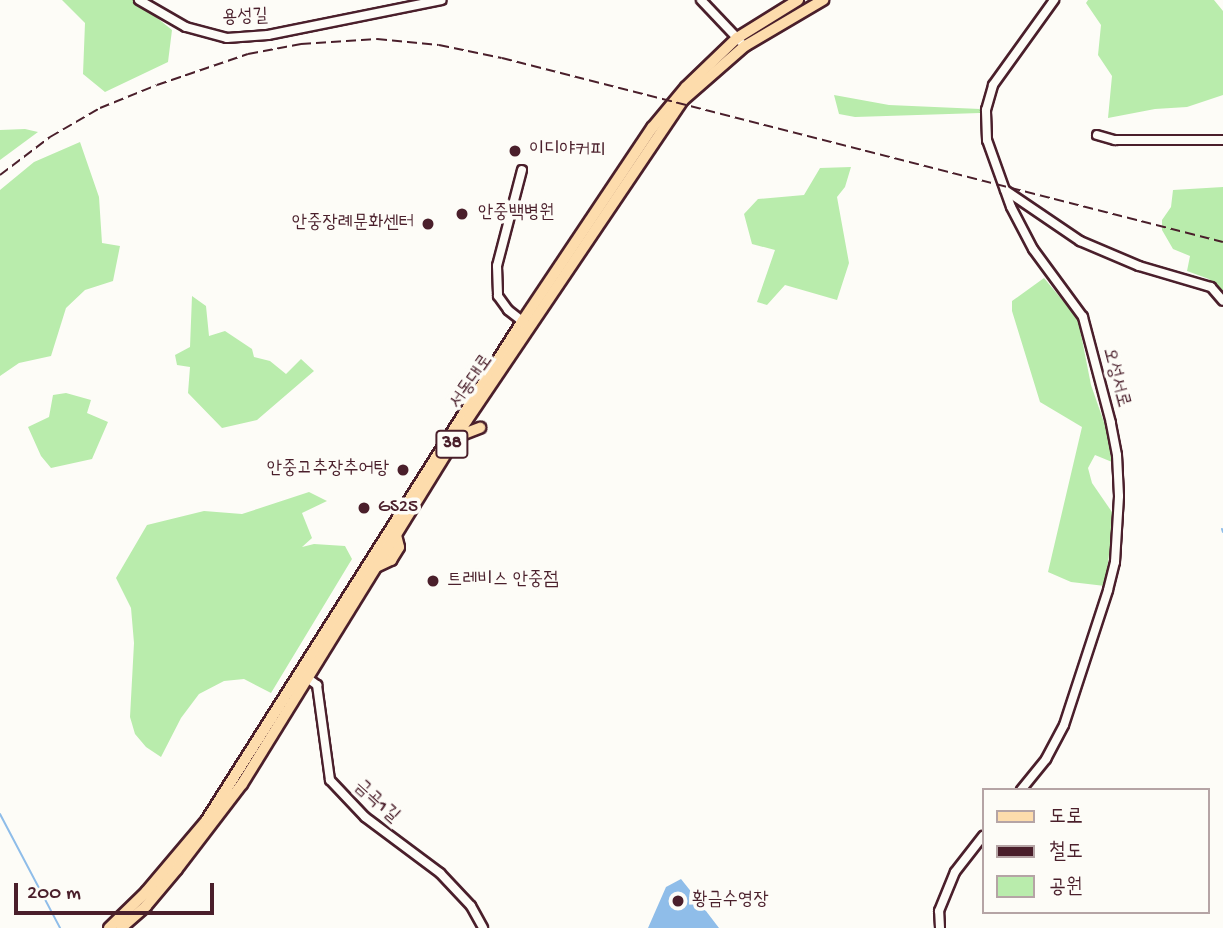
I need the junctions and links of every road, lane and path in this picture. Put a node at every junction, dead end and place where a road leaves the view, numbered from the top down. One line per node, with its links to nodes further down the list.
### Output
1 (139, 0): 2 (street, 용성길)
2 (442, 0)
3 (701, 0): 7 (street)
4 (797, 0): 7 (main road, 서동대로 / 38)
5 (823, 0): 7 (main road, 서동대로 / 38)
6 (1054, 0): 11 (street, 오성서로)
7 (741, 42): 13 (main road, 서동대로 / 38)
8 (1097, 135): 9 (street)
9 (1223, 140)
10 (522, 170): 13 (street)
11 (1005, 190): 12 (street); 17 (street, 오성서로)
12 (1223, 301)
13 (526, 324): 15 (main road, 서동대로 / 38); 16 (main road, 서동대로 / 38)
14 (481, 428): 15 (main road)
15 (456, 437): 16 (main road, 서동대로 / 38)
16 (303, 675): 19 (main road, 서동대로 / 38); 20 (main road, 서동대로 / 38); 21 (street, 금곡1길)
17 (1023, 788)
18 (982, 837): 22 (street)
19 (109, 928)
20 (121, 928)
21 (483, 928)
22 (940, 928)

